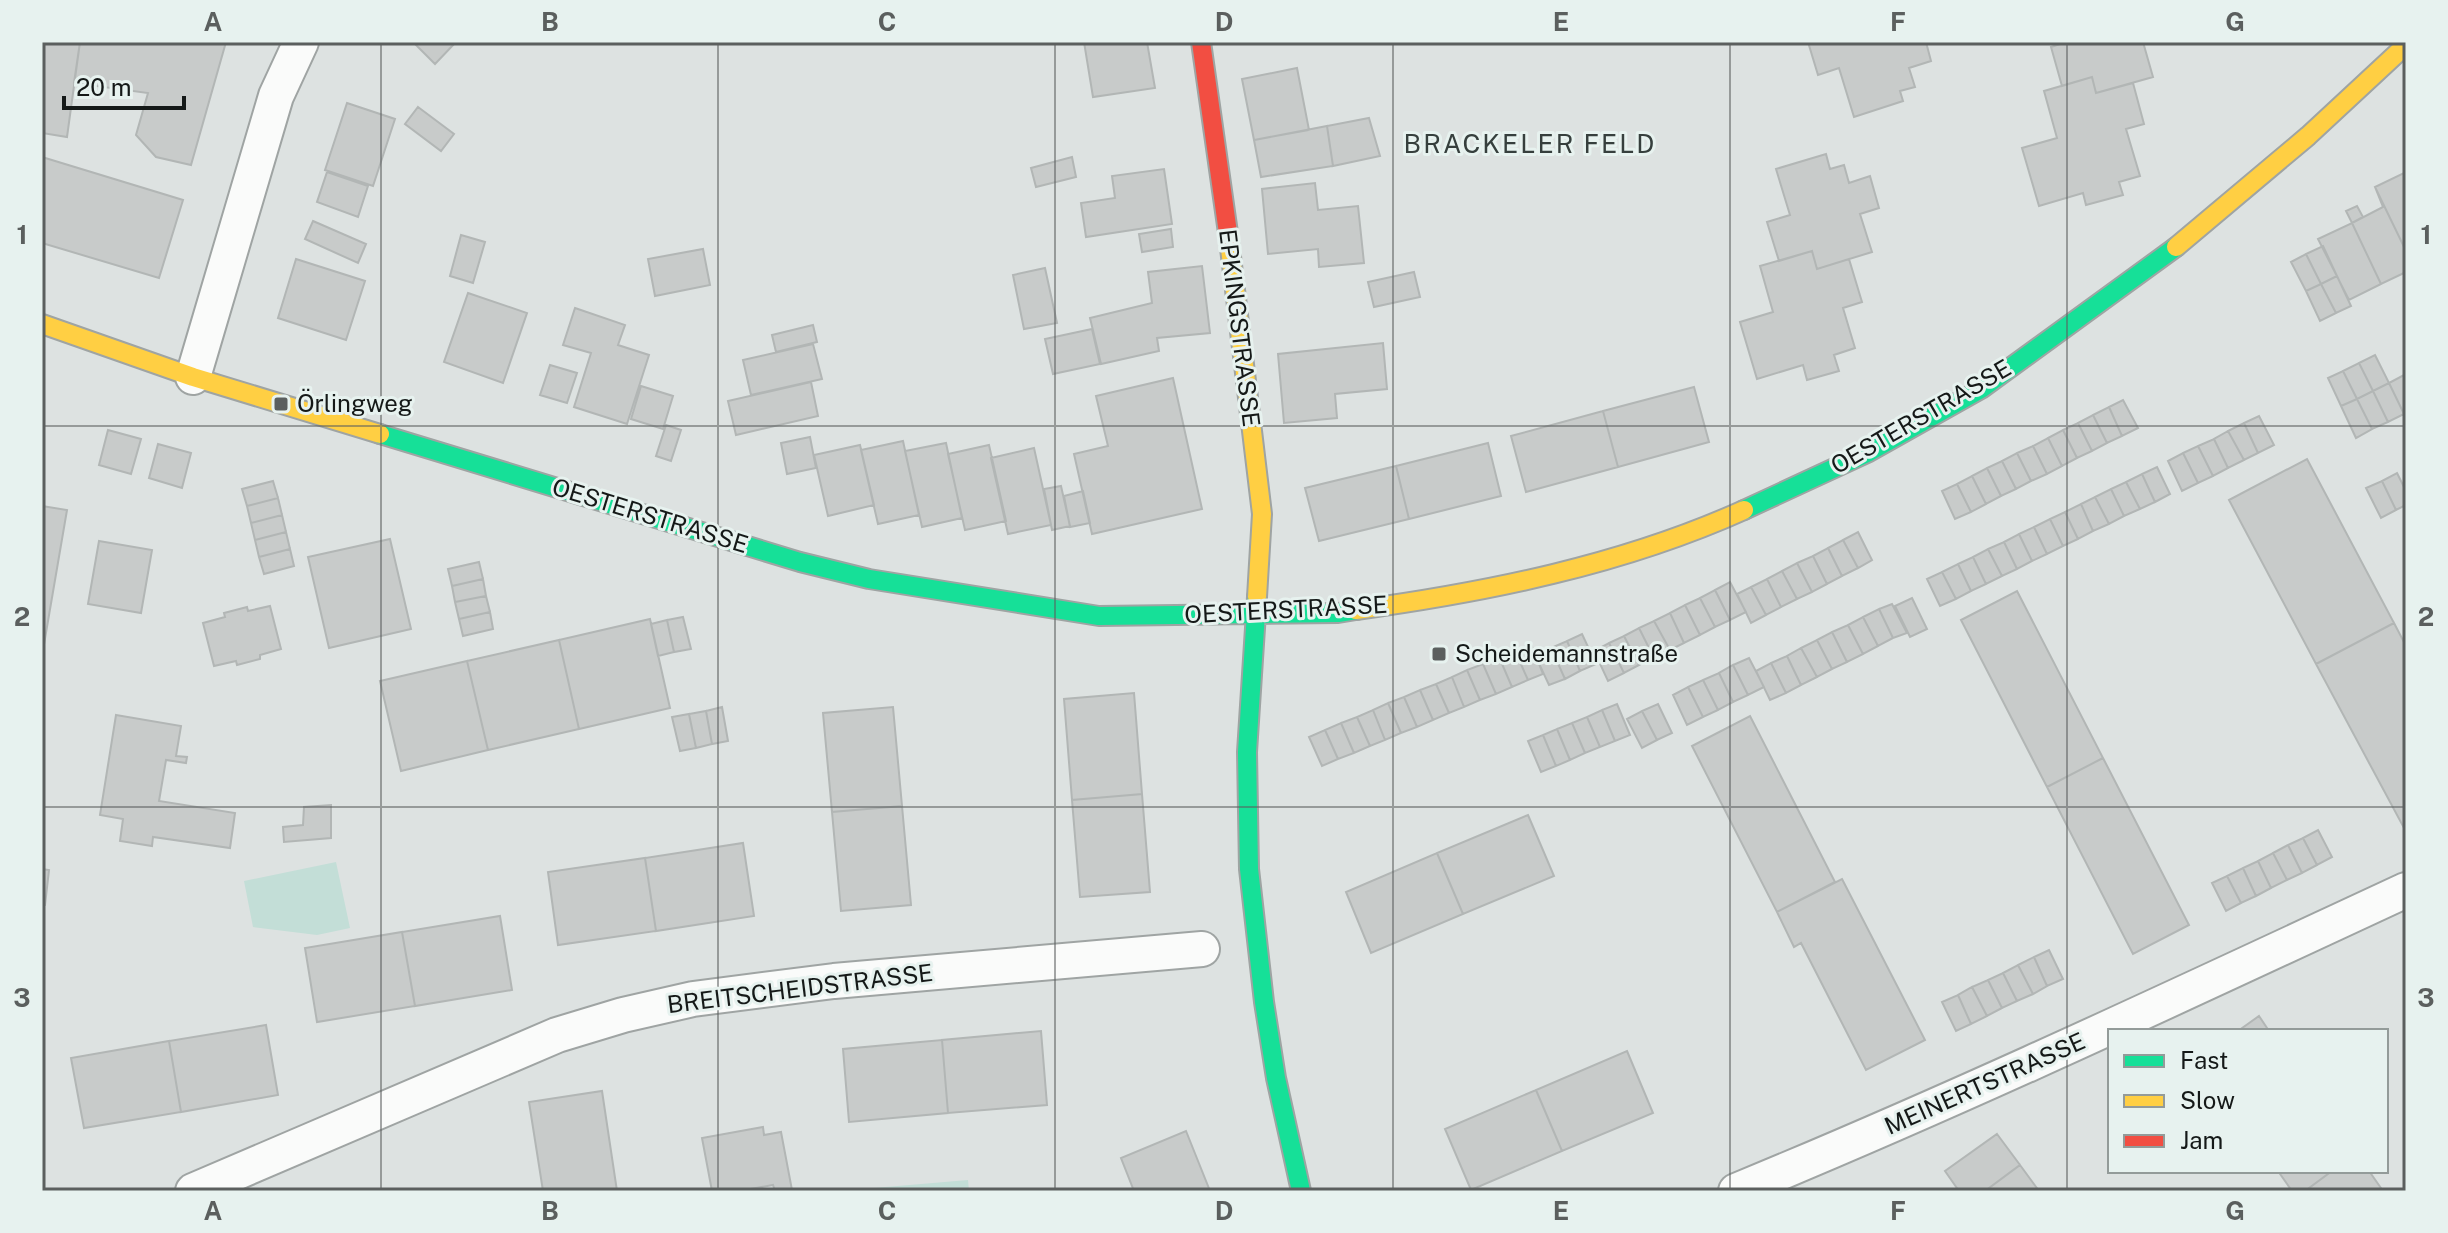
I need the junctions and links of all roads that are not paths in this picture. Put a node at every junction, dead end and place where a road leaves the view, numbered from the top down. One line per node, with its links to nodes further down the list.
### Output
1 (301, 42): 5 (street)
2 (1201, 42): 6 (street, EPKINGSTRASSE)
3 (2406, 45): 6 (street, OESTERSTRASSE)
4 (42, 324): 5 (street, OESTERSTRASSE)
5 (193, 377): 6 (street, OESTERSTRASSE)
6 (1257, 615): 12 (street)
7 (2406, 890): 9 (street, MEINERTSTRASSE)
8 (1202, 949): 11 (street, BREITSCHEIDSTRASSE)
9 (2108, 1029)
10 (2108, 1029): 13 (street, MEINERTSTRASSE)
11 (193, 1191)
12 (1301, 1191)
13 (1736, 1191)

